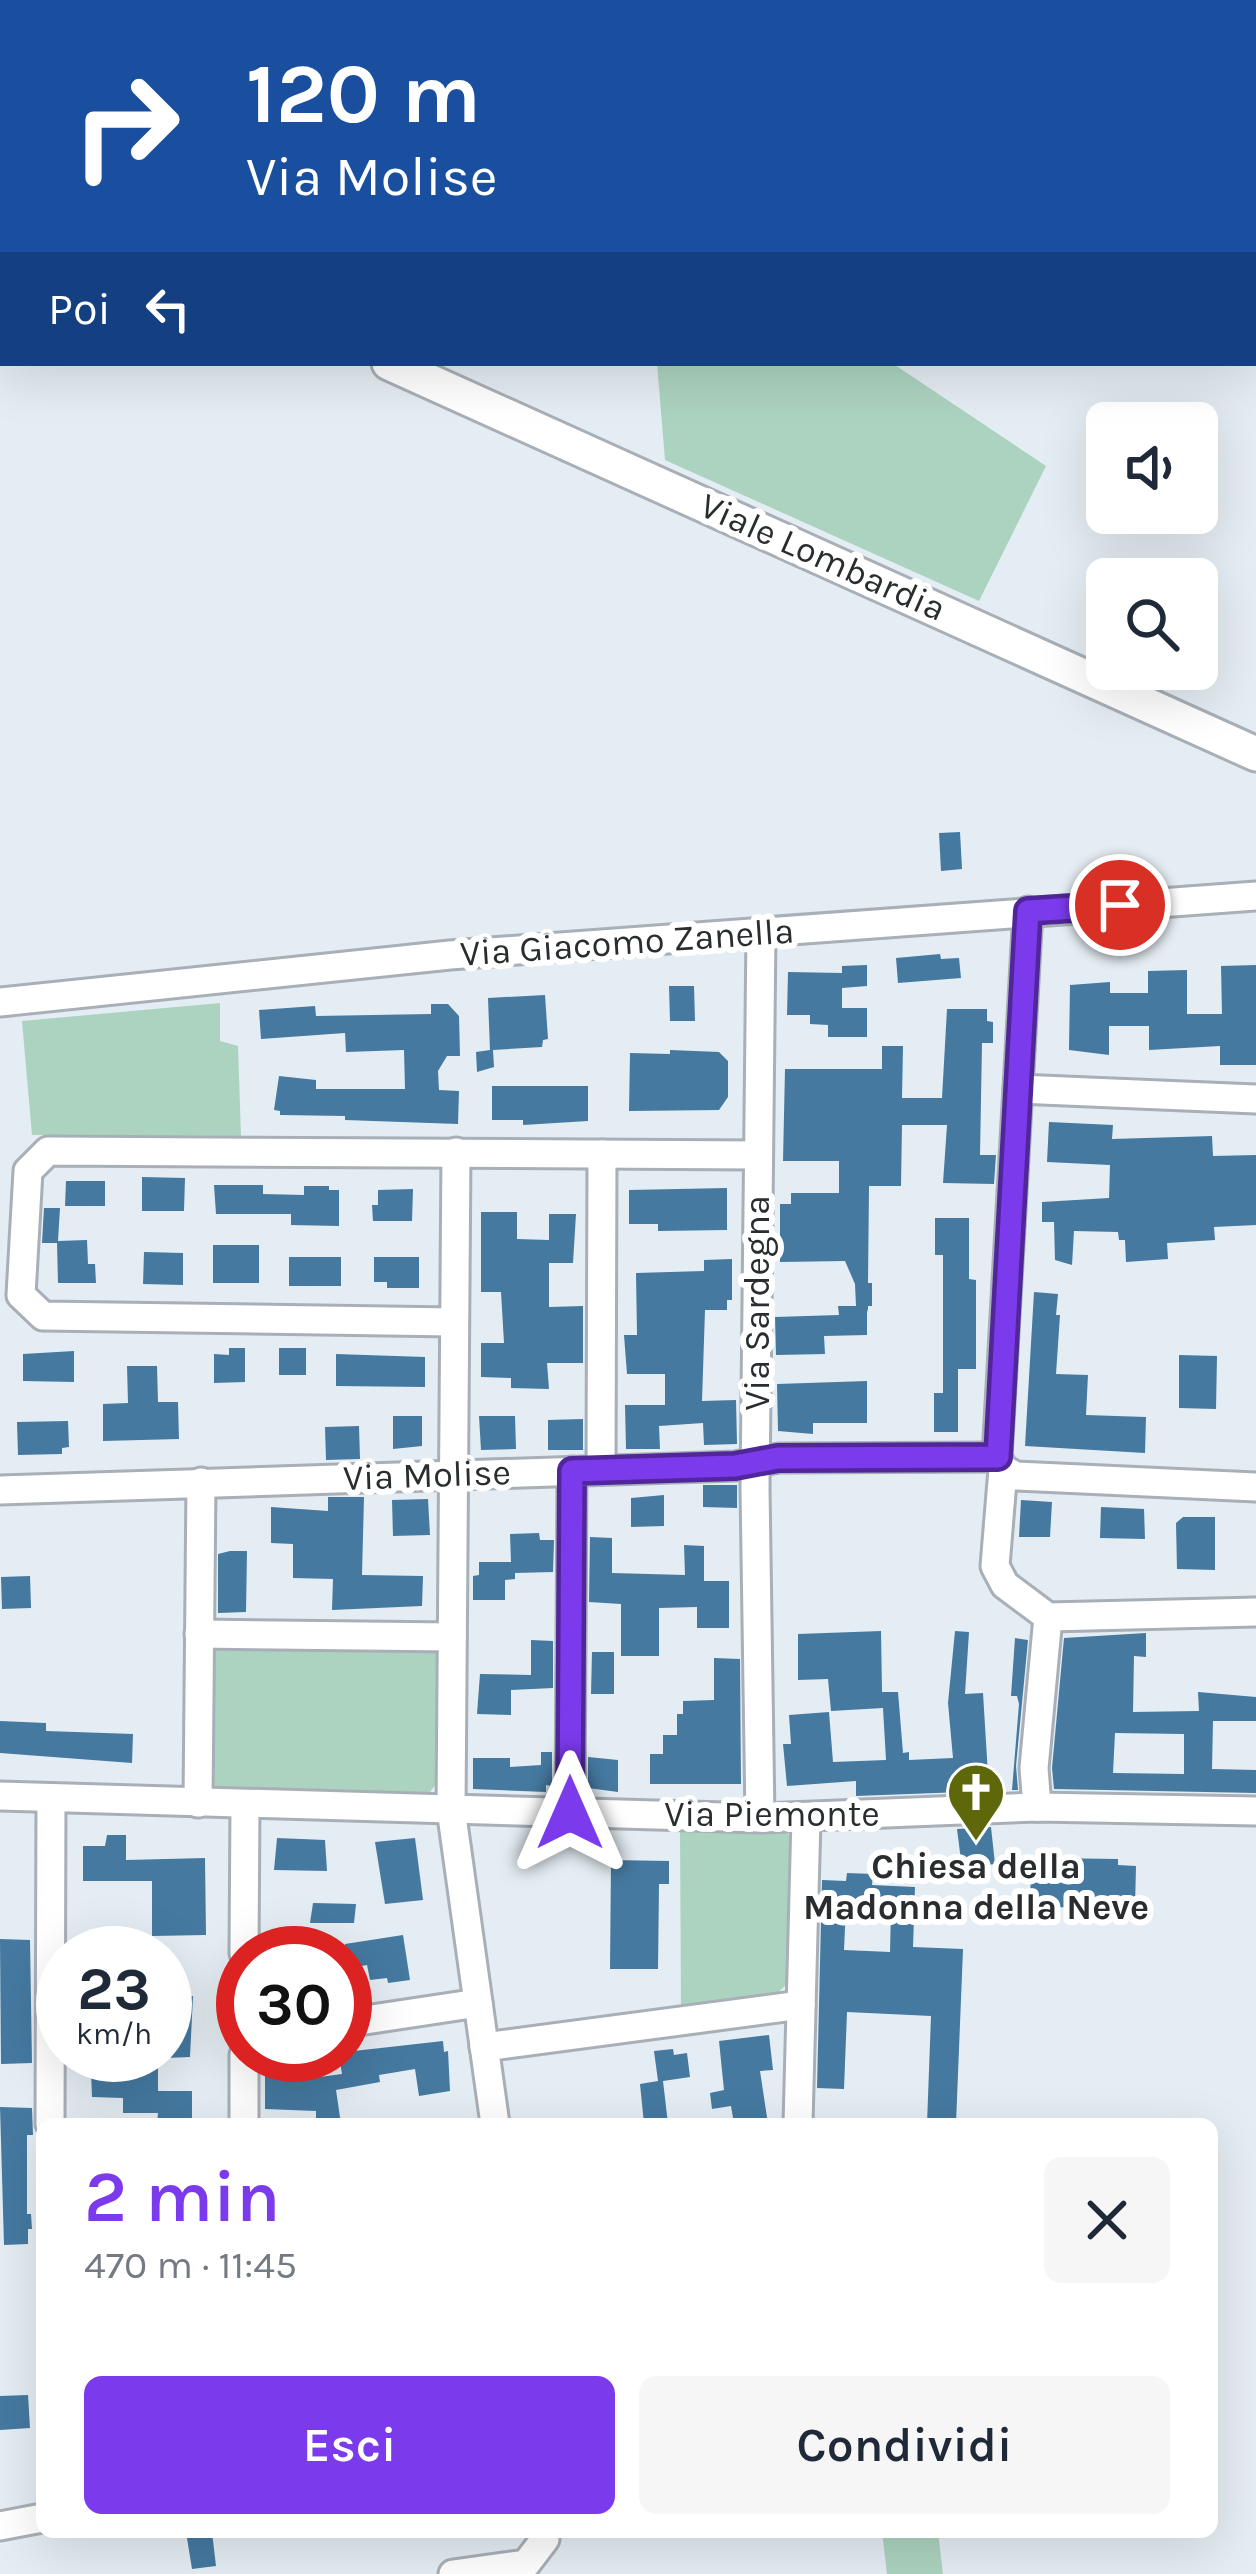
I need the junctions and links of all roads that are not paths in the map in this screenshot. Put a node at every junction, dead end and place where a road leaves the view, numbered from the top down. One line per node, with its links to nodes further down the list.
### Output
1 (396, 366): 2 (main road, Viale Lombardia)
2 (1256, 754)
3 (1256, 896): 4 (street, Via Giacomo Zanella)
4 (1028, 911): 5 (street, Via Giacomo Zanella); 7 (street)
5 (761, 931): 6 (street, Via Giacomo Zanella); 11 (street, Via Sardegna)
6 (0, 1002)
7 (1018, 1089): 8 (street); 14 (street)
8 (1256, 1099)
9 (456, 1152): 10 (street); 12 (street); 12 (street)
10 (602, 1154): 11 (street); 15 (street)
11 (757, 1155): 13 (street, Via Sardegna)
12 (453, 1322): 17 (street)
13 (756, 1462): 14 (street, Via Molise); 15 (street, Via Molise); 33 (street, Via Sardegna)
14 (1000, 1463): 19 (street, Via Molise); 22 (street)
15 (601, 1470): 16 (street, Via Molise)
16 (572, 1471): 17 (street, Via Molise); 32 (street)
17 (452, 1474): 18 (street, Via Molise); 24 (street)
18 (201, 1482): 20 (street, Via Molise); 23 (street)
19 (1256, 1487)
20 (0, 1490)
21 (1256, 1612): 22 (street)
22 (1048, 1617): 29 (street)
23 (200, 1634): 24 (street); 27 (street)
24 (452, 1636): 30 (street)
25 (0, 1796): 26 (street, Via Piemonte)
26 (51, 1798): 27 (street, Via Piemonte); 41 (street)
27 (198, 1803): 28 (street, Via Piemonte)
28 (244, 1804): 30 (street, Via Piemonte); 35 (street)
29 (1037, 1807): 31 (street, Via Piemonte); 34 (street, Via Piemonte)
30 (451, 1809): 32 (street, Via Piemonte); 36 (street)
31 (1256, 1811)
32 (570, 1813): 33 (street, Via Piemonte)
33 (760, 1818): 34 (street, Via Piemonte)
34 (806, 1818): 37 (street)
35 (244, 1926)
36 (478, 2003): 38 (street); 39 (street)
37 (801, 2005): 39 (street); 44 (street)
38 (372, 2020)
39 (484, 2047): 43 (street)
40 (244, 2082): 42 (street)
41 (50, 2118)
42 (244, 2118)
43 (494, 2118)
44 (798, 2118)
45 (36, 2519): 46 (street)
46 (0, 2526)
47 (545, 2538): 48 (street)
48 (453, 2574)

